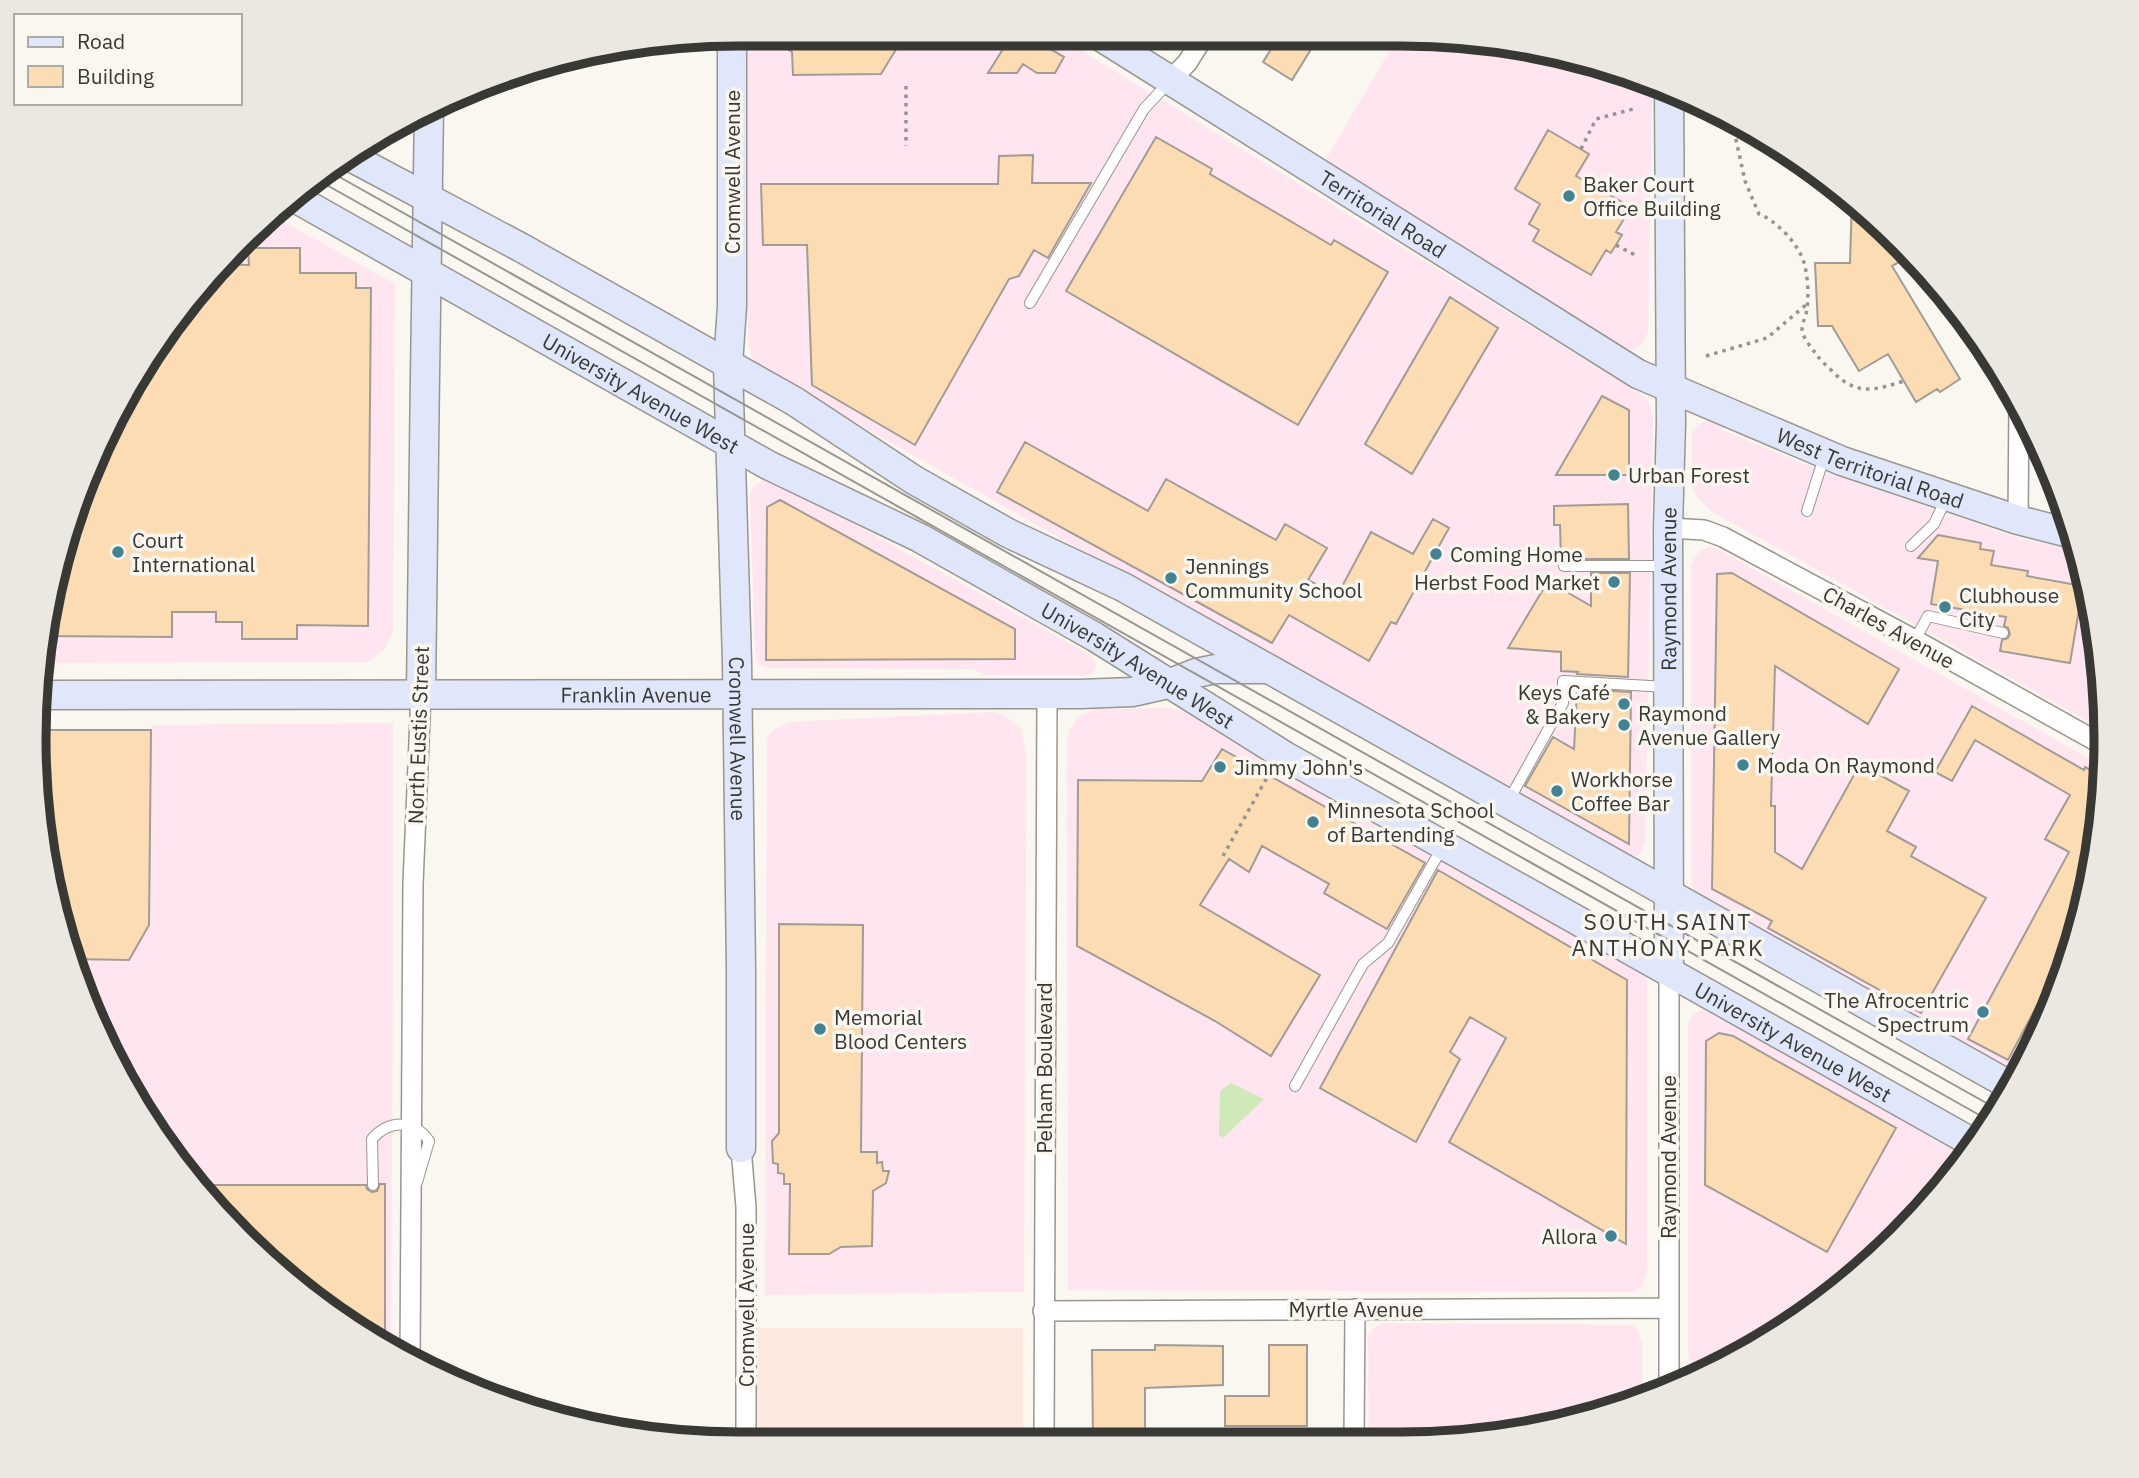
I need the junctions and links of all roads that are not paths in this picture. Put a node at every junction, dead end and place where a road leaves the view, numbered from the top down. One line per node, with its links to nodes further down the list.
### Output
1 (732, 46): 12 (main road, Cromwell Avenue)
2 (1116, 46): 4 (main road, Territorial Road)
3 (1198, 46): 4 (street)
4 (1170, 80): 11 (lane); 13 (main road, Territorial Road)
5 (1669, 100): 13 (main road, Raymond Avenue)
6 (429, 119): 8 (main road, North Eustis Street)
7 (358, 160): 8 (main road)
8 (430, 199): 10 (main road, North Eustis Street); 12 (main road)
9 (302, 202): 10 (main road, University Avenue West)
10 (425, 272): 15 (main road, University Avenue West); 30 (main road, North Eustis Street)
11 (1030, 303)
12 (728, 365): 15 (main road, Cromwell Avenue); 27 (main road)
13 (1671, 389): 16 (main road, West Territorial Road); 20 (main road, Raymond Avenue)
14 (2019, 426): 19 (street)
15 (731, 443): 28 (main road, University Avenue West); 31 (main road, Cromwell Avenue)
16 (1825, 454): 17 (main road, West Territorial Road); 18 (lane)
17 (1947, 496): 19 (main road, West Territorial Road); 22 (lane)
18 (1807, 511)
19 (2018, 520): 21 (main road, West Territorial Road)
20 (1668, 528): 24 (main road, Raymond Avenue); 26 (street, Charles Avenue)
21 (2061, 531)
22 (1911, 546)
23 (1564, 566): 24 (lane)
24 (1669, 566): 29 (main road, Raymond Avenue)
25 (2003, 632): 26 (lane)
26 (1915, 640): 34 (street, Charles Avenue)
27 (1272, 664): 28 (main road, Franklin Avenue); 35 (main road)
28 (1168, 684): 32 (main road, Franklin Avenue); 36 (main road, University Avenue West)
29 (1668, 687): 35 (lane); 37 (main road, Raymond Avenue)
30 (421, 694): 31 (main road, Franklin Avenue); 33 (main road, Franklin Avenue); 41 (street, North Eustis Street)
31 (737, 694): 32 (main road, Franklin Avenue); 43 (main road, Cromwell Avenue)
32 (1047, 694): 47 (street, Pelham Boulevard)
33 (47, 695)
34 (2094, 740)
35 (1507, 803): 37 (main road)
36 (1443, 846): 38 (main road, University Avenue West); 40 (lane)
37 (1668, 895): 38 (main road, Raymond Avenue); 39 (main road)
38 (1669, 971): 42 (main road, University Avenue West); 45 (street, Raymond Avenue)
39 (2003, 1082)
40 (1296, 1086)
41 (411, 1125): 44 (lane); 48 (street, North Eustis Street)
42 (1966, 1139)
43 (741, 1148): 50 (street, Cromwell Avenue)
44 (373, 1185)
45 (1669, 1308): 46 (street, Myrtle Avenue); 49 (street, Raymond Avenue)
46 (1355, 1309): 47 (street, Myrtle Avenue); 52 (street)
47 (1042, 1311): 51 (street, Pelham Boulevard)
48 (410, 1349)
49 (1671, 1377)
50 (746, 1432)
51 (1044, 1432)
52 (1354, 1432)

